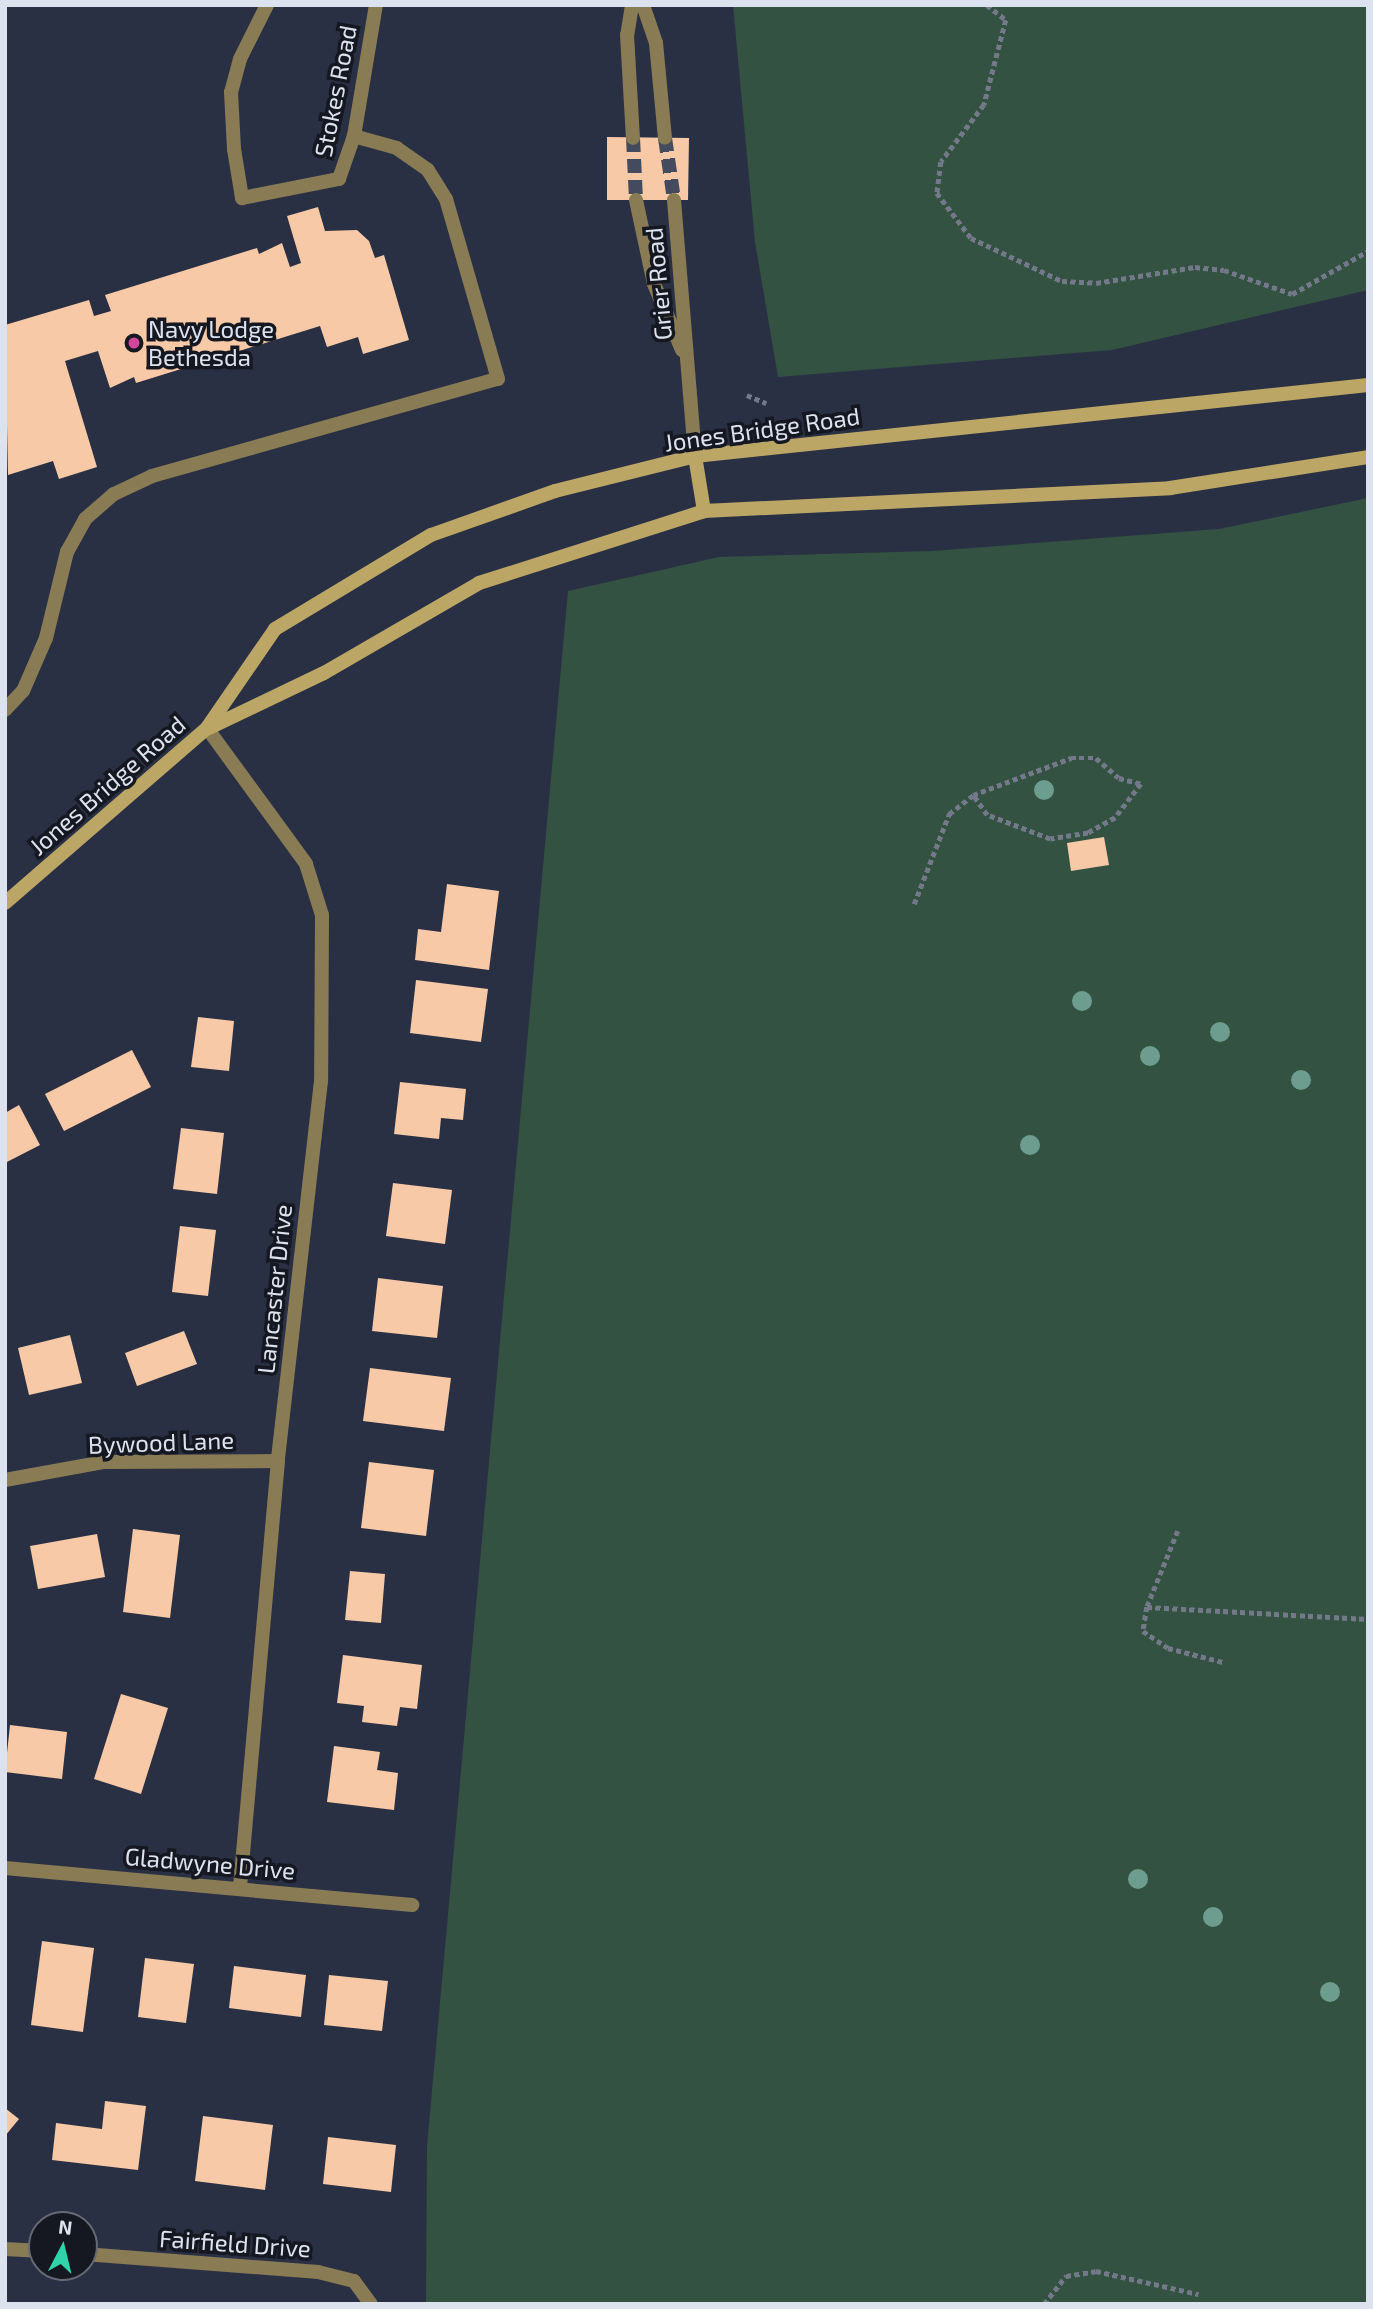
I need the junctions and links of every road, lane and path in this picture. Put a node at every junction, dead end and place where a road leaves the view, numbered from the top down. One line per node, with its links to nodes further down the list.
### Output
1 (267, 5): 6 (street, Stokes Road)
2 (376, 5): 6 (street, Stokes Road)
3 (632, 5): 7 (street)
4 (643, 5): 8 (street)
5 (987, 5): 11 (path)
6 (354, 136): 19 (street)
7 (634, 138)
8 (664, 138)
9 (636, 200): 12 (street, Grier Road)
10 (674, 200): 12 (street, Grier Road)
11 (1368, 251)
12 (688, 364): 16 (street, Grier Road)
13 (1368, 384): 16 (main road, Jones Bridge Road)
14 (747, 395): 15 (path)
15 (766, 403)
16 (695, 456): 18 (main road); 20 (main road, Jones Bridge Road)
17 (1368, 457): 18 (main road, Jones Bridge Road)
18 (704, 511): 20 (main road, Jones Bridge Road)
19 (5, 710)
20 (207, 728): 22 (main road, Jones Bridge Road); 24 (street, Lancaster Drive)
21 (974, 795): 21 (path); 23 (path)
22 (5, 903)
23 (914, 904)
24 (278, 1461): 25 (street, Bywood Lane); 31 (street, Lancaster Drive)
25 (5, 1480)
26 (1178, 1531): 27 (path)
27 (1147, 1607): 28 (path); 29 (path)
28 (1368, 1619)
29 (1223, 1662)
30 (5, 1868): 31 (street, Gladwyne Drive)
31 (240, 1888): 32 (street, Gladwyne Drive)
32 (412, 1905)
33 (5, 2249): 34 (street)
34 (28, 2250)
35 (98, 2255): 37 (street, Fairfield Drive)
36 (1198, 2294): 38 (path)
37 (371, 2304)
38 (1044, 2304)

